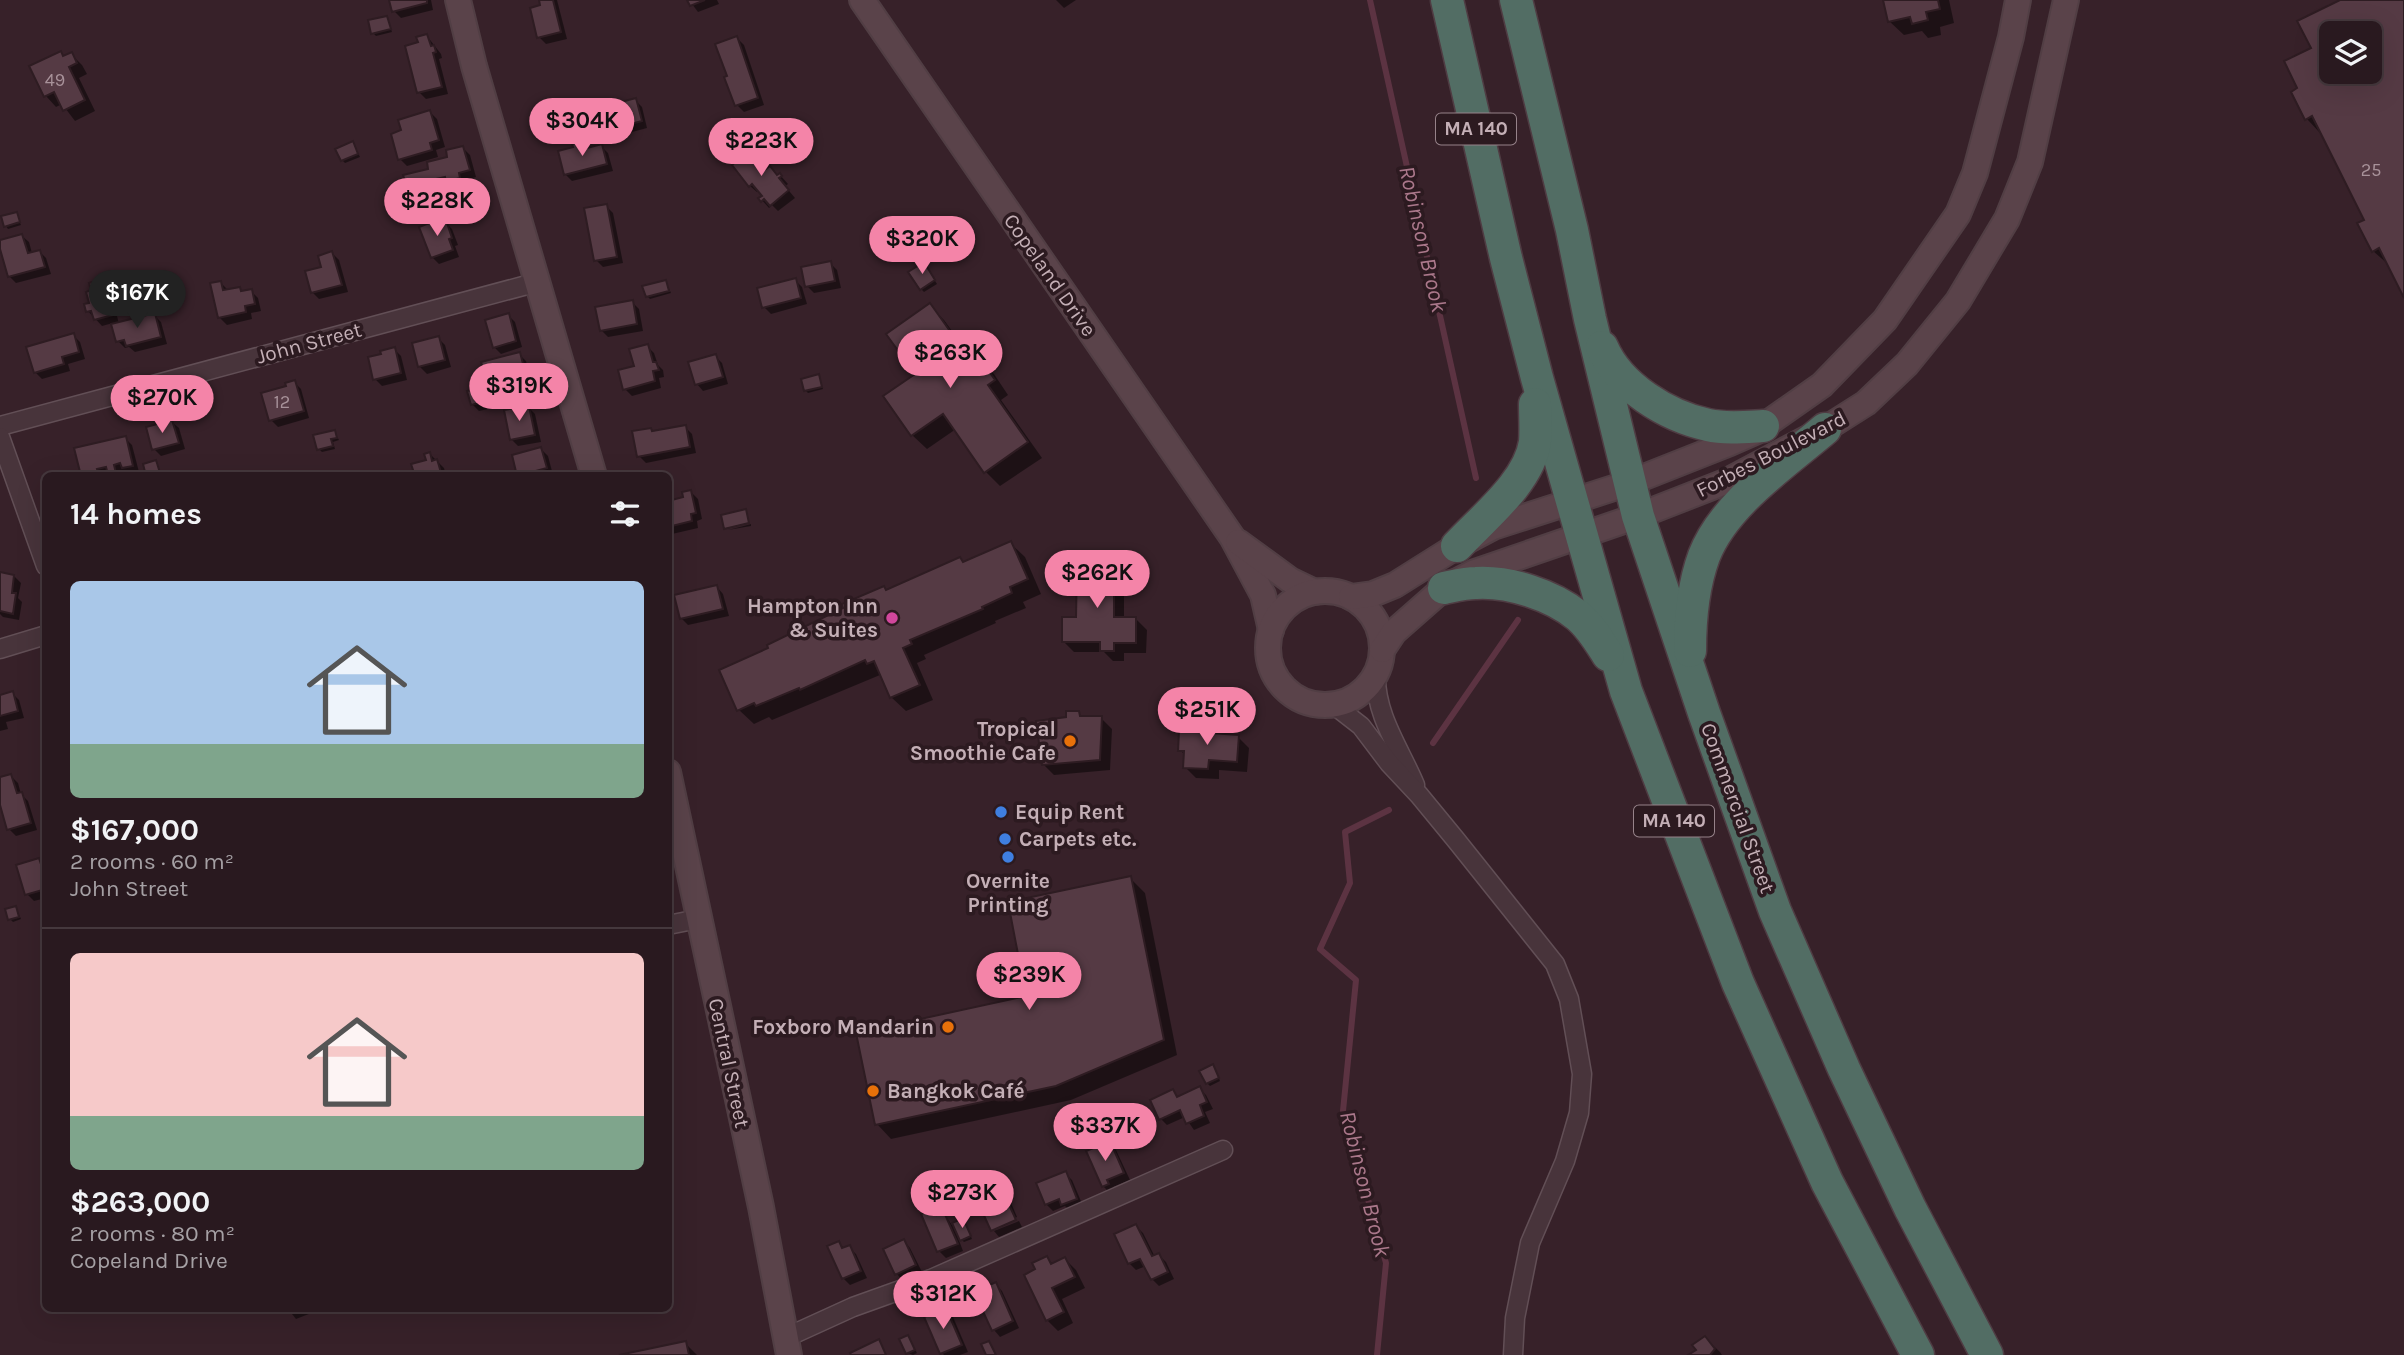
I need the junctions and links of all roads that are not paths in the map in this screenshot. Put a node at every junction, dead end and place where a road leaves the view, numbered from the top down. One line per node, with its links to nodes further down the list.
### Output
1 (458, 0): 7 (street)
2 (862, 0): 19 (street, Copeland Drive)
3 (1447, 0): 9 (highway, MA 140)
4 (1516, 0): 8 (highway, Commercial Street / MA 140)
5 (2018, 0): 11 (street, Forbes Boulevard)
6 (2066, 0): 12 (street, Forbes Boulevard)
7 (538, 282): 10 (street, John Street); 14 (street)
8 (1590, 319): 11 (highway); 15 (highway, Commercial Street / MA 140)
9 (1537, 378): 16 (highway, MA 140); 20 (highway)
10 (0, 426)
11 (1763, 426): 15 (street, Forbes Boulevard)
12 (1825, 429): 17 (street, Forbes Boulevard); 29 (highway)
13 (0, 437): 21 (street)
14 (593, 472)
15 (1629, 482): 16 (street, Forbes Boulevard); 17 (highway, Commercial Street / MA 140)
16 (1571, 503): 18 (highway, MA 140); 20 (street, Forbes Boulevard)
17 (1638, 516): 18 (street, Forbes Boulevard); 29 (highway, Commercial Street / MA 140)
18 (1580, 535): 22 (street, Forbes Boulevard); 30 (highway, MA 140)
19 (1232, 537): 23 (street); 25 (street)
20 (1457, 546): 24 (street, Forbes Boulevard)
21 (42, 555)
22 (1444, 587): 28 (street, Forbes Boulevard); 30 (highway)
23 (1315, 592): 24 (street); 25 (street)
24 (1351, 597): 28 (street)
25 (1271, 630): 32 (street)
26 (42, 636): 27 (street)
27 (0, 649)
28 (1382, 650): 31 (street)
29 (1690, 669): 41 (highway, Commercial Street / MA 140)
30 (1619, 671): 40 (highway, MA 140)
31 (1376, 675): 32 (street); 34 (street)
32 (1334, 705): 34 (street)
33 (672, 792): 35 (street, Central Street)
34 (1419, 795): 39 (street)
35 (698, 919): 36 (street); 38 (street, Central Street)
36 (672, 924)
37 (1223, 1150): 38 (street)
38 (787, 1347)
39 (1513, 1355)
40 (1918, 1355)
41 (1986, 1355)

